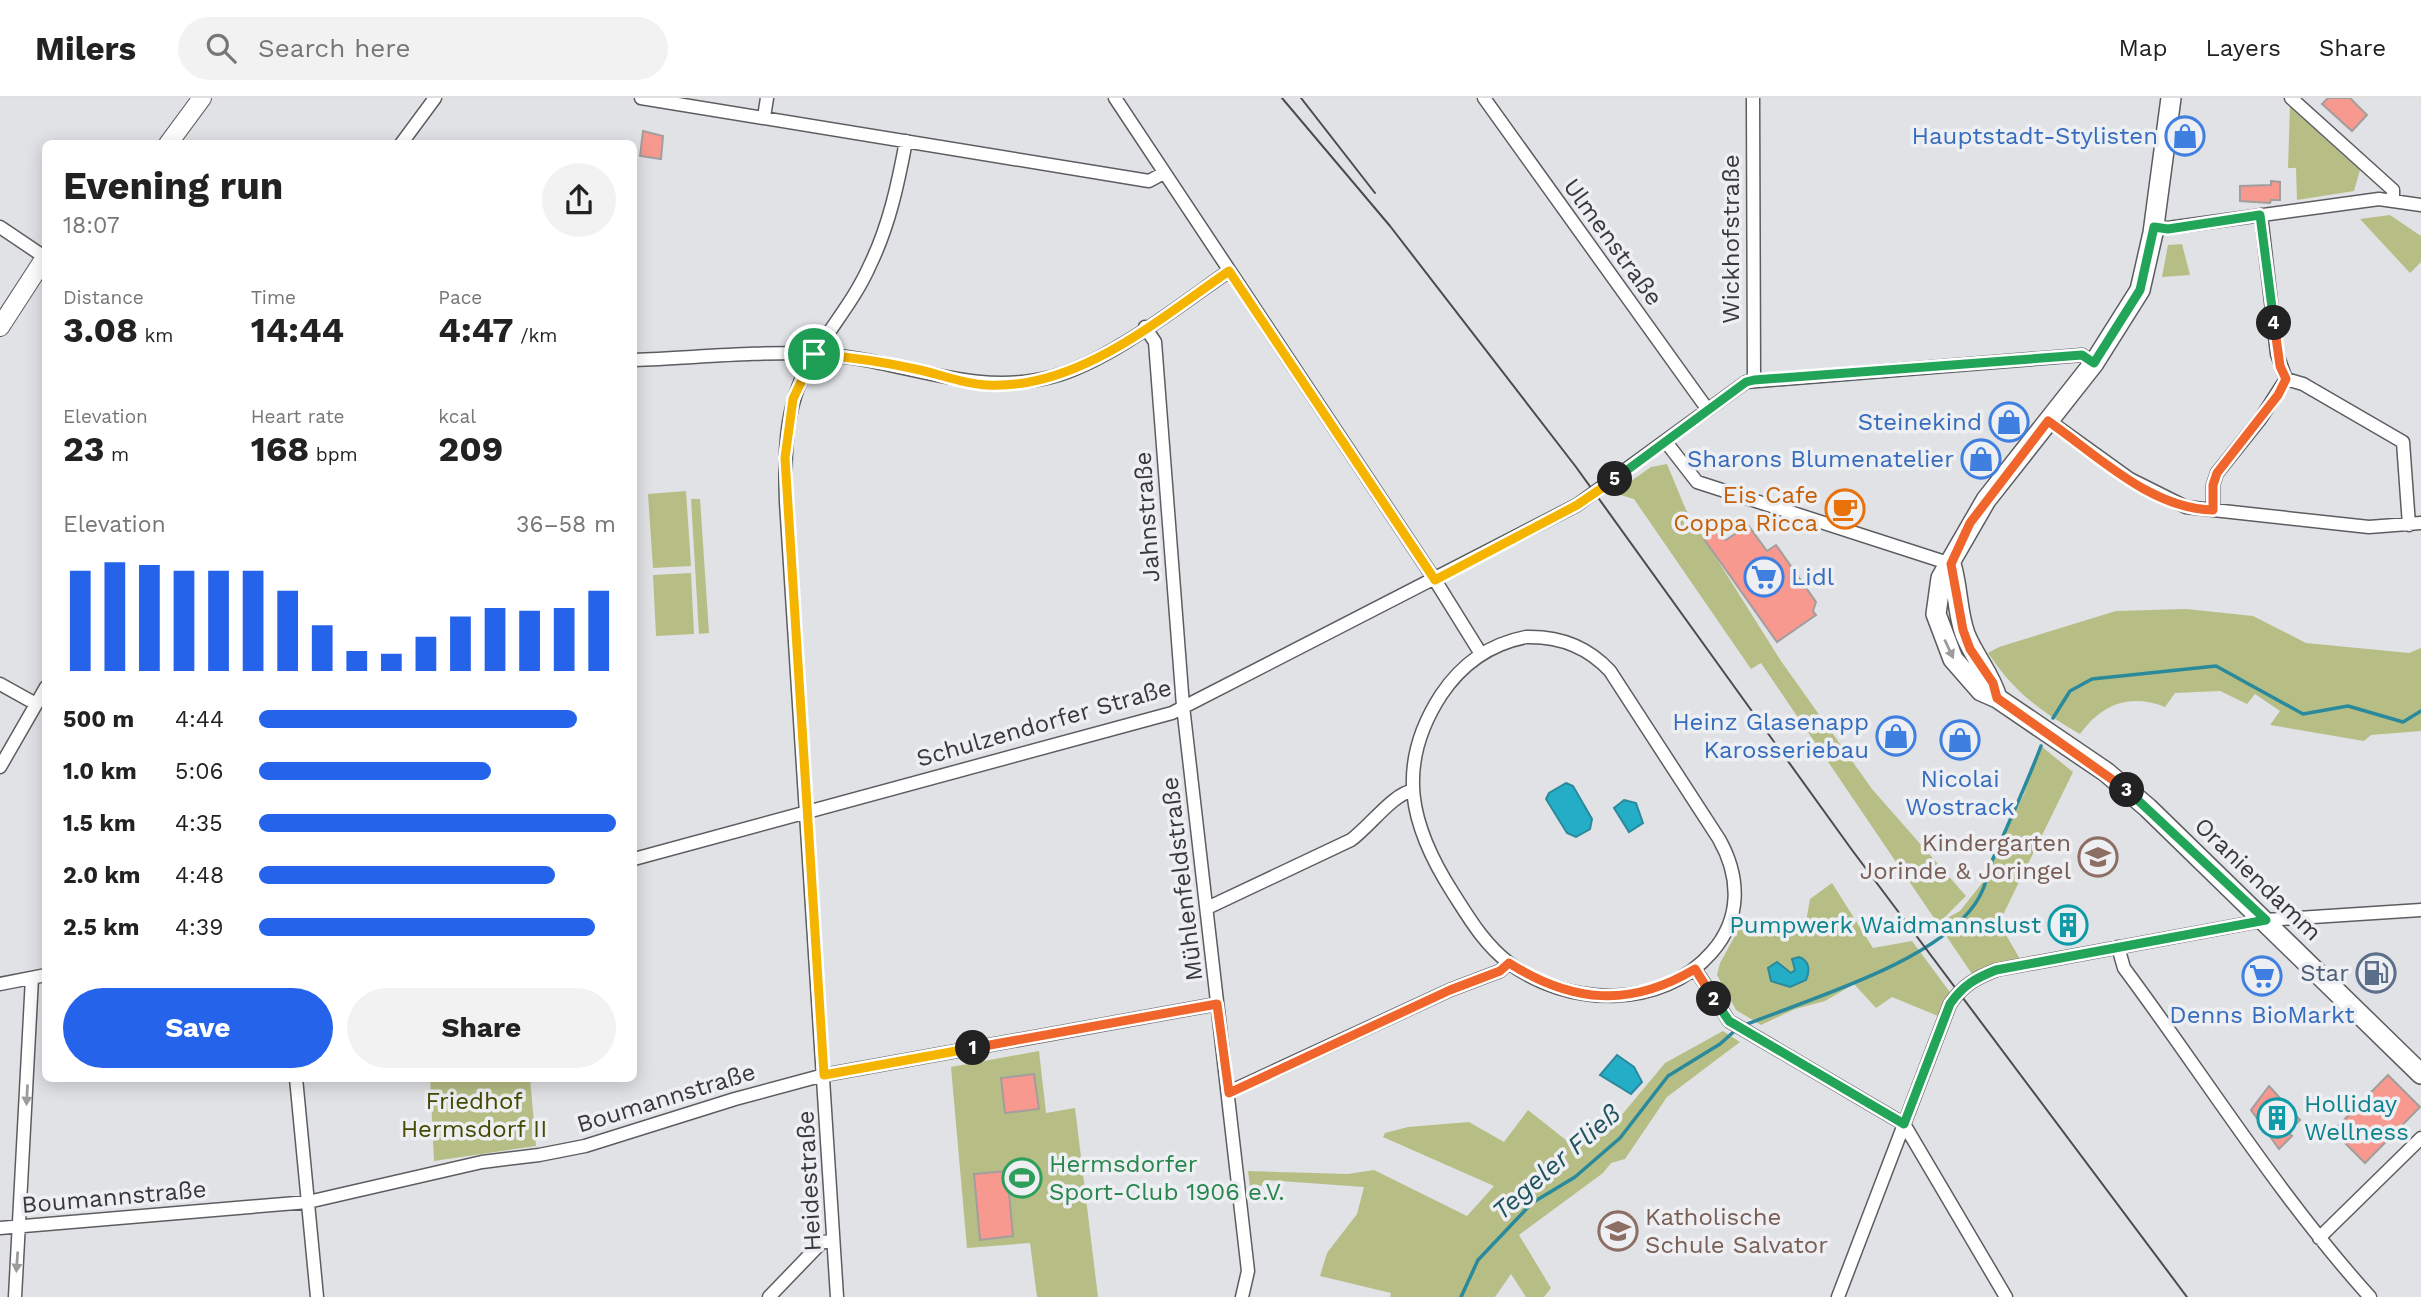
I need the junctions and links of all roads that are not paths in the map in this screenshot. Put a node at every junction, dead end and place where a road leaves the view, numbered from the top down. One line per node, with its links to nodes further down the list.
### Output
1 (202, 98): 11 (main road)
2 (435, 98): 12 (street)
3 (641, 98): 10 (street)
4 (767, 98): 10 (street)
5 (1115, 98): 14 (street)
6 (1484, 98): 31 (street, Ulmenstraße)
7 (1753, 98): 30 (street, Wickhofstraße)
8 (2171, 98): 20 (main road)
9 (2291, 98): 15 (street)
10 (764, 117): 13 (street)
11 (171, 140)
12 (404, 140)
13 (906, 141): 14 (street); 26 (street, Heidestraße)
14 (1164, 173): 23 (street)
15 (2393, 200): 16 (street); 18 (street)
16 (2414, 204): 17 (street)
17 (2421, 214)
18 (2260, 215): 20 (street); 29 (street)
19 (0, 227): 21 (street)
20 (2154, 227): 28 (main road)
21 (42, 255)
22 (42, 262): 24 (main road)
23 (1229, 271): 25 (street); 37 (street)
24 (0, 327)
25 (1145, 327): 26 (street); 42 (street, Jahnstraße)
26 (814, 354): 27 (street); 45 (street, Heidestraße)
27 (637, 360)
28 (2094, 363): 30 (street); 32 (main road)
29 (2286, 379): 34 (street); 35 (street)
30 (1754, 380): 31 (street, Schulzendorfer Straße)
31 (1708, 410): 33 (street, Schulzendorfer Straße)
32 (2048, 421): 34 (street); 36 (main road)
33 (1664, 444): 36 (street); 37 (street, Schulzendorfer Straße)
34 (2213, 510): 35 (street)
35 (2415, 524)
36 (1951, 564): 49 (main road, Oraniendamm)
37 (1435, 580): 38 (street); 42 (street, Schulzendorfer Straße)
38 (1481, 654): 44 (street); 52 (street)
39 (0, 684): 41 (street)
40 (42, 694): 41 (street)
41 (36, 704): 43 (street)
42 (1183, 706): 45 (street, Schulzendorfer Straße); 47 (street, Mühlenfeldstraße)
43 (0, 767)
44 (1412, 791): 47 (street); 51 (street)
45 (807, 812): 46 (street, Schulzendorfer Straße); 58 (street, Heidestraße)
46 (637, 858)
47 (1207, 908): 56 (street, Mühlenfeldstraße)
48 (2421, 910): 49 (street)
49 (2266, 920): 50 (street); 57 (main road, Oraniendamm)
50 (2118, 947): 61 (street); 66 (street)
51 (1509, 963): 52 (street); 60 (street)
52 (1695, 969): 61 (street)
53 (42, 976): 54 (street)
54 (32, 978): 55 (street); 64 (street, one-way to 64)
55 (0, 984)
56 (1217, 1004): 58 (street, Boumannstraße); 60 (street, Mühlenfeldstraße)
57 (2421, 1074)
58 (824, 1075): 63 (street, Boumannstraße); 67 (street, Heidestraße)
59 (296, 1082): 63 (street)
60 (1229, 1093): 72 (street, Mühlenfeldstraße)
61 (1904, 1124): 73 (street); 74 (street)
62 (2421, 1138): 66 (street)
63 (308, 1202): 64 (street, Boumannstraße); 69 (street)
64 (20, 1227): 65 (street, Boumannstraße); 68 (street, one-way to 68)
65 (0, 1228)
66 (2319, 1238): 75 (street)
67 (833, 1241): 70 (street); 71 (street, Heidestraße)
68 (15, 1297)
69 (317, 1297)
70 (769, 1297)
71 (837, 1297)
72 (1242, 1297)
73 (1838, 1297)
74 (2006, 1297)
75 (2370, 1297)

